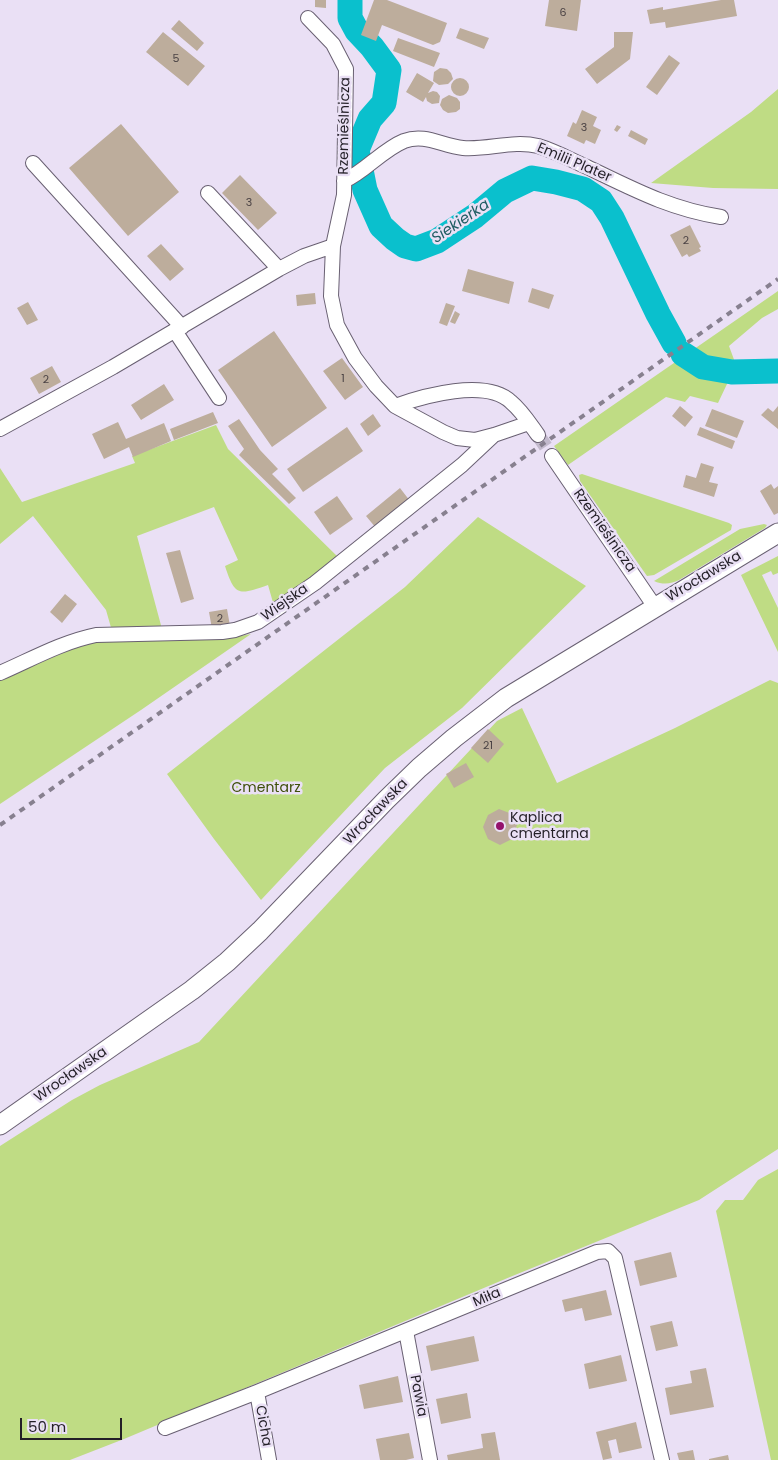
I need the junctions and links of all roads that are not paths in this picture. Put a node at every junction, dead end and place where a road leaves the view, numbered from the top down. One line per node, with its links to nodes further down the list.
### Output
1 (308, 18): 3 (street, Rzemieślnicza)
2 (34, 163): 8 (street)
3 (349, 179): 5 (street, Emilii Plater); 6 (street, Rzemieślnicza)
4 (208, 194): 7 (street)
5 (722, 217)
6 (333, 246): 7 (street); 10 (street, Rzemieślnicza)
7 (279, 269): 8 (street)
8 (178, 329): 9 (street); 12 (street)
9 (219, 398)
10 (395, 406): 11 (street); 13 (street, Rzemieślnicza)
11 (529, 423): 13 (street, Rzemieślnicza); 14 (street)
12 (0, 429)
13 (494, 435): 18 (street, Wiejska)
14 (538, 435)
15 (552, 456): 17 (street, Rzemieślnicza)
16 (778, 533): 17 (main road, Wrocławska)
17 (655, 607): 19 (main road, Wrocławska)
18 (0, 672)
19 (0, 1125)
20 (406, 1331): 21 (street, Miła); 24 (street, Pawia); 25 (street, Miła)
21 (257, 1392): 22 (street, Miła); 23 (street, Cicha)
22 (165, 1428)
23 (269, 1460)
24 (430, 1460)
25 (662, 1460)

